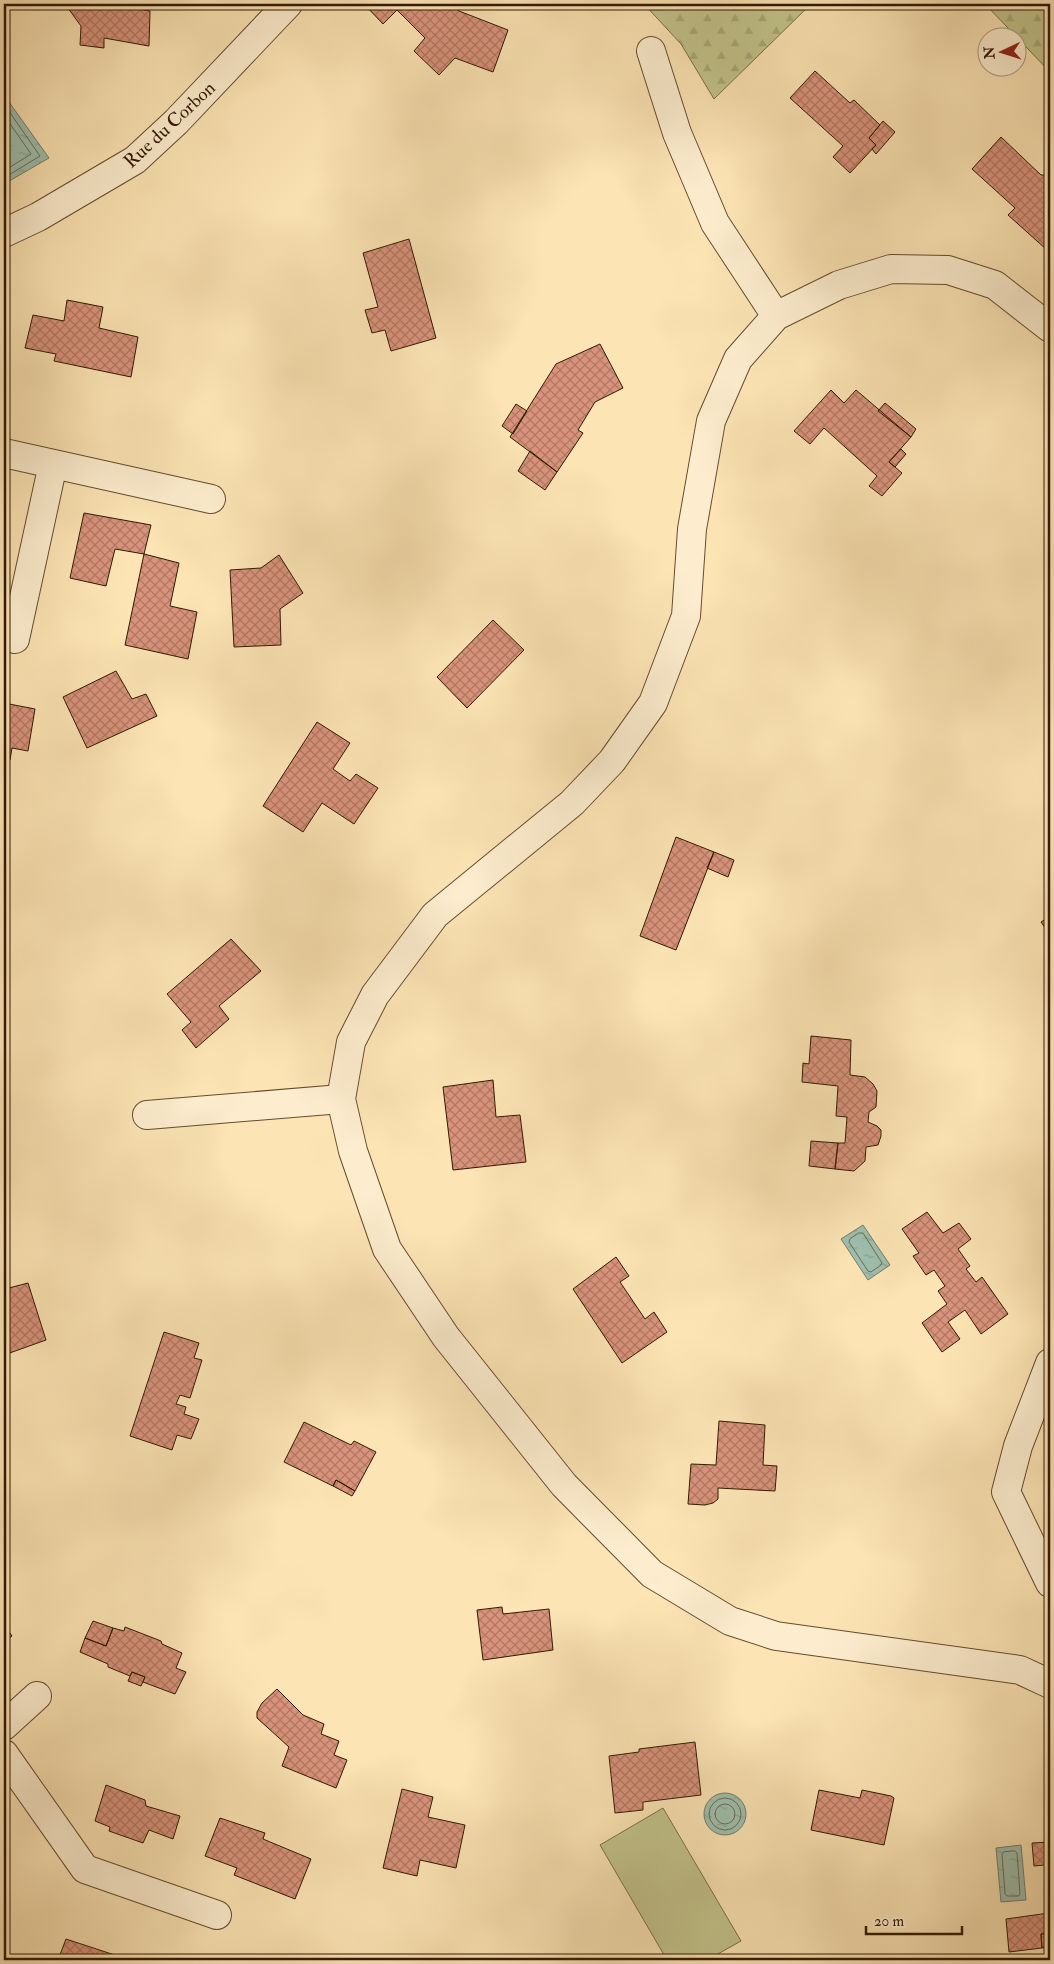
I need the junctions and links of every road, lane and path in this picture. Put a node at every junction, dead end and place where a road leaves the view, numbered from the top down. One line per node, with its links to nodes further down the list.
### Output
1 (288, 4): 3 (street, Rue du Corbon)
2 (651, 51): 4 (street)
3 (4, 233)
4 (776, 316): 5 (street); 10 (street)
5 (1050, 328)
6 (4, 453): 7 (street)
7 (53, 464): 8 (street); 9 (street)
8 (211, 499)
9 (15, 639)
10 (341, 1099): 11 (street); 14 (street)
11 (147, 1115)
12 (1050, 1363): 13 (street)
13 (1050, 1584)
14 (1050, 1684)
15 (37, 1696): 16 (street)
16 (4, 1726)
17 (4, 1754): 18 (street)
18 (217, 1915)

